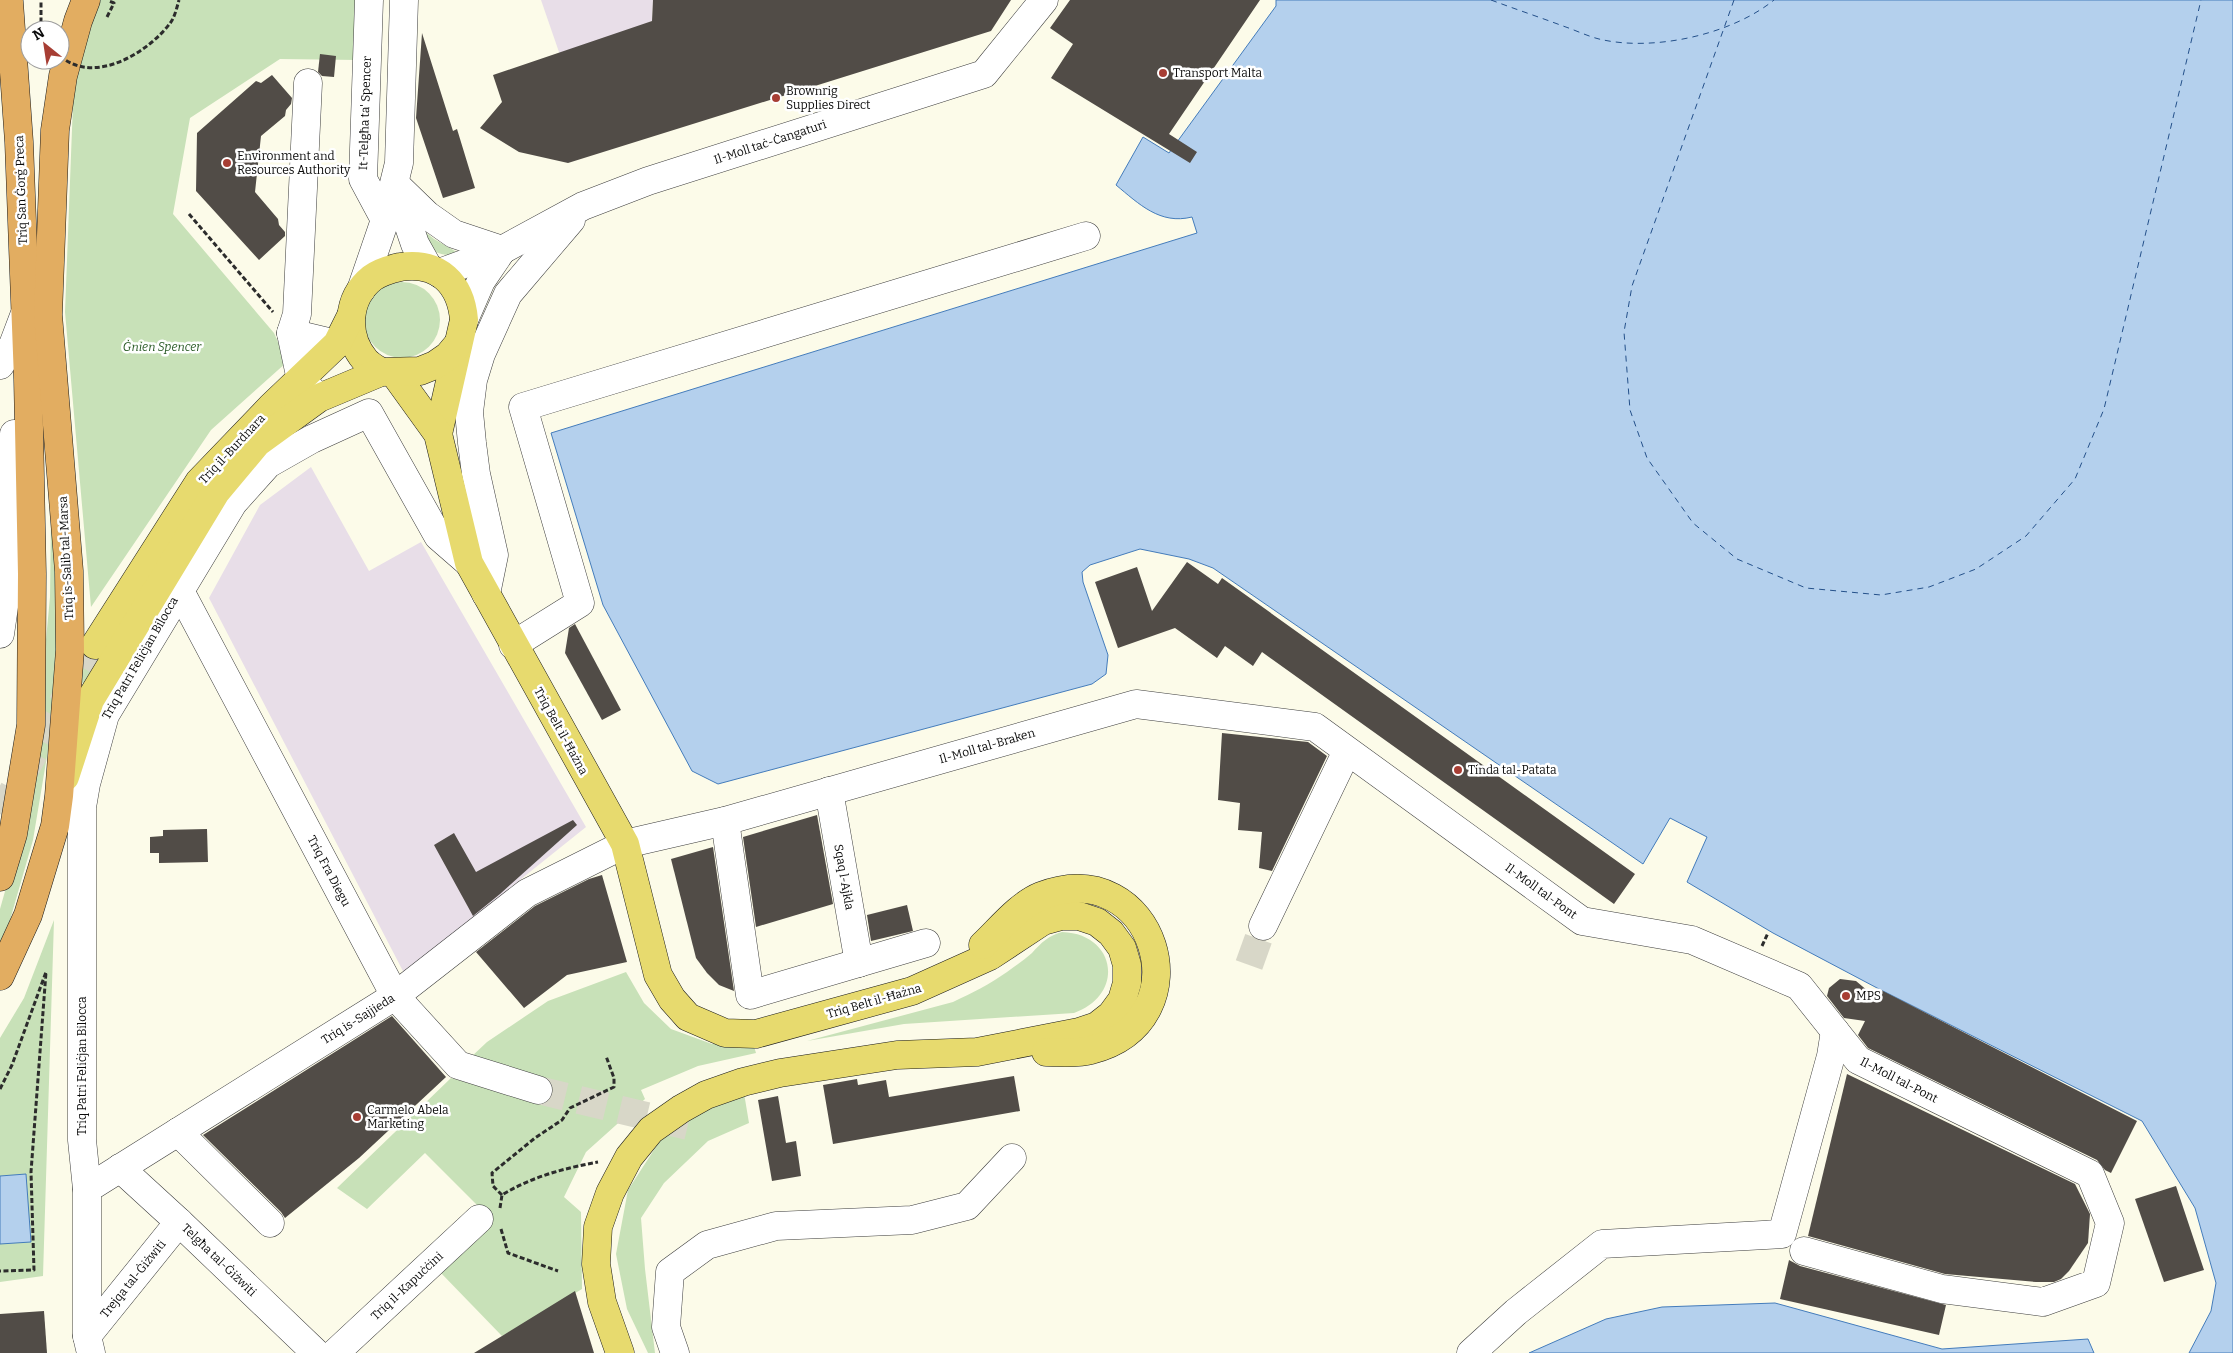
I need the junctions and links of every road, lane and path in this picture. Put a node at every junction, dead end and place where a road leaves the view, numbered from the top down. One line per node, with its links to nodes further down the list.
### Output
1 (41, 0): 8 (path)
2 (86, 0): 38 (highway, Triq is-Salib tal-Marsa)
3 (179, 0): 9 (path, bridge)
4 (369, 0): 14 (street, It-Telgħa ta' Spencer)
5 (404, 0): 11 (street)
6 (1044, 0): 12 (street, Il-Moll taċ-Ċangaturi)
7 (9, 2): 19 (highway, Triq San Ġorġ Preca)
8 (40, 20)
9 (70, 62)
10 (308, 83): 22 (street)
11 (395, 184): 14 (street); 16 (street); 17 (street)
12 (583, 206): 16 (street, Il-Moll taċ-Ċangaturi); 32 (street)
13 (189, 214): 22 (path)
14 (385, 220): 18 (street)
15 (1086, 236): 35 (street)
16 (502, 250): 17 (street, Il-Moll taċ-Ċangaturi); 21 (street, Il-Moll taċ-Ċangaturi)
17 (434, 270): 18 (main road); 21 (main road)
18 (360, 290): 20 (main road)
19 (24, 316): 24 (street); 27 (highway, Triq San Ġorġ Preca)
20 (351, 316): 23 (main road, Triq il-Burdnara); 25 (main road)
21 (461, 332): 25 (main road); 28 (main road)
22 (291, 334): 23 (street); 26 (street)
23 (337, 344): 26 (main road, Triq il-Burdnara)
24 (0, 366)
25 (387, 372): 26 (main road); 28 (main road)
26 (310, 389): 29 (street); 34 (main road, Triq il-Burdnara); 38 (main road)
27 (14, 433): 33 (street); 41 (highway)
28 (438, 434): 30 (main road, Triq Belt il-Ħażna)
29 (312, 439): 30 (street, Triq Patri Feliċjan Bilocca); 31 (street, Triq Patri Feliċjan Bilocca)
30 (469, 563): 32 (main road, Triq Belt il-Ħażna)
31 (179, 590): 46 (street, Triq Fra Diegu); 55 (street, Triq Patri Feliċjan Bilocca)
32 (486, 594): 35 (main road, Triq Belt il-Ħażna)
33 (0, 634)
34 (95, 645)
35 (513, 646): 40 (main road, Triq Belt il-Ħażna)
36 (1347, 751): 37 (street, Il-Moll tal-Braken); 42 (street); 47 (street, Il-Moll tal-Pont)
37 (829, 791): 39 (street, Il-Moll tal-Braken); 44 (street, Sqaq l-Ajkla)
38 (60, 796): 45 (highway, Triq is-Salib tal-Marsa)
39 (725, 821): 40 (street, Il-Moll tal-Braken); 44 (street)
40 (625, 844): 46 (street, Triq is-Sajjieda); 52 (main road, Triq Belt il-Ħażna)
41 (0, 877)
42 (1263, 926)
43 (926, 943): 44 (street)
44 (860, 963)
45 (0, 976)
46 (396, 996): 50 (street, Triq Fra Diegu); 51 (street, Triq is-Sajjieda)
47 (1835, 1031): 60 (street, Il-Moll tal-Pont); 68 (street)
48 (606, 1056): 56 (path)
49 (0, 1089): 61 (path)
50 (538, 1090)
51 (178, 1132): 54 (street, Triq is-Sajjieda); 59 (street)
52 (629, 1157): 56 (path); 66 (main road, Triq Belt il-Ħażna)
53 (1012, 1158): 67 (street)
54 (120, 1168): 55 (street, Triq is-Sajjieda); 58 (street, Telgħa tal-Ġiżwiti)
55 (87, 1189): 63 (street, Triq Patri Feliċjan Bilocca)
56 (502, 1195): 57 (path)
57 (493, 1219): 62 (path); 65 (street, Triq il-Kapuċċini)
58 (179, 1222): 63 (street, Trejqa tal-Ġiżwiti); 64 (street, Telgħa tal-Ġiżwiti)
59 (270, 1223)
60 (1804, 1250)
61 (0, 1271)
62 (558, 1271)
63 (89, 1345)
64 (316, 1353)
65 (335, 1353)
66 (620, 1353)
67 (675, 1353)
68 (1471, 1353)

